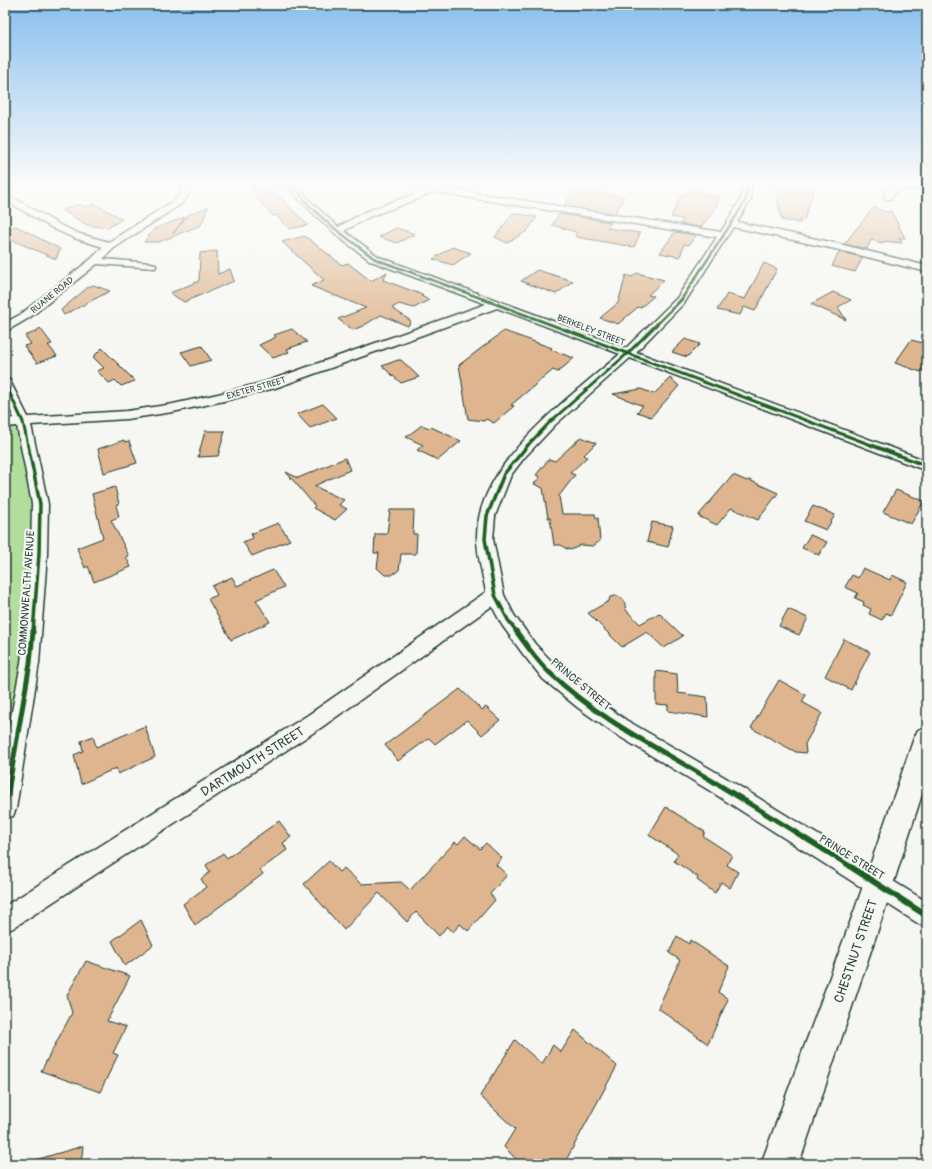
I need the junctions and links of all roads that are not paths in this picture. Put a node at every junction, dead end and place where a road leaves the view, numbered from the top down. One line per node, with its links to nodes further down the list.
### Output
1 (89, 240): 6 (street)
2 (120, 240): 6 (street, RUANE ROAD)
3 (348, 240): 10 (street, BERKELEY STREET)
4 (720, 240): 12 (street, PRINCE STREET)
5 (794, 240): 9 (street)
6 (110, 246): 7 (street, RUANE ROAD)
7 (95, 261): 8 (street); 11 (street, RUANE ROAD)
8 (151, 266)
9 (927, 268)
10 (497, 304): 12 (street, BERKELEY STREET); 14 (street, EXETER STREET)
11 (5, 328)
12 (628, 353): 16 (street, BERKELEY STREET); 17 (street, PRINCE STREET)
13 (5, 383): 14 (street, COMMONWEALTH AVENUE)
14 (23, 422): 15 (street, EXETER STREET); 19 (street, COMMONWEALTH AVENUE)
15 (5, 423)
16 (927, 466)
17 (495, 596): 20 (street, PRINCE STREET); 22 (street, DARTMOUTH STREET)
18 (927, 738): 20 (main road, CHESTNUT STREET)
19 (5, 809)
20 (878, 884): 21 (street, PRINCE STREET); 23 (main road, CHESTNUT STREET)
21 (927, 916)
22 (5, 920)
23 (780, 1164)

